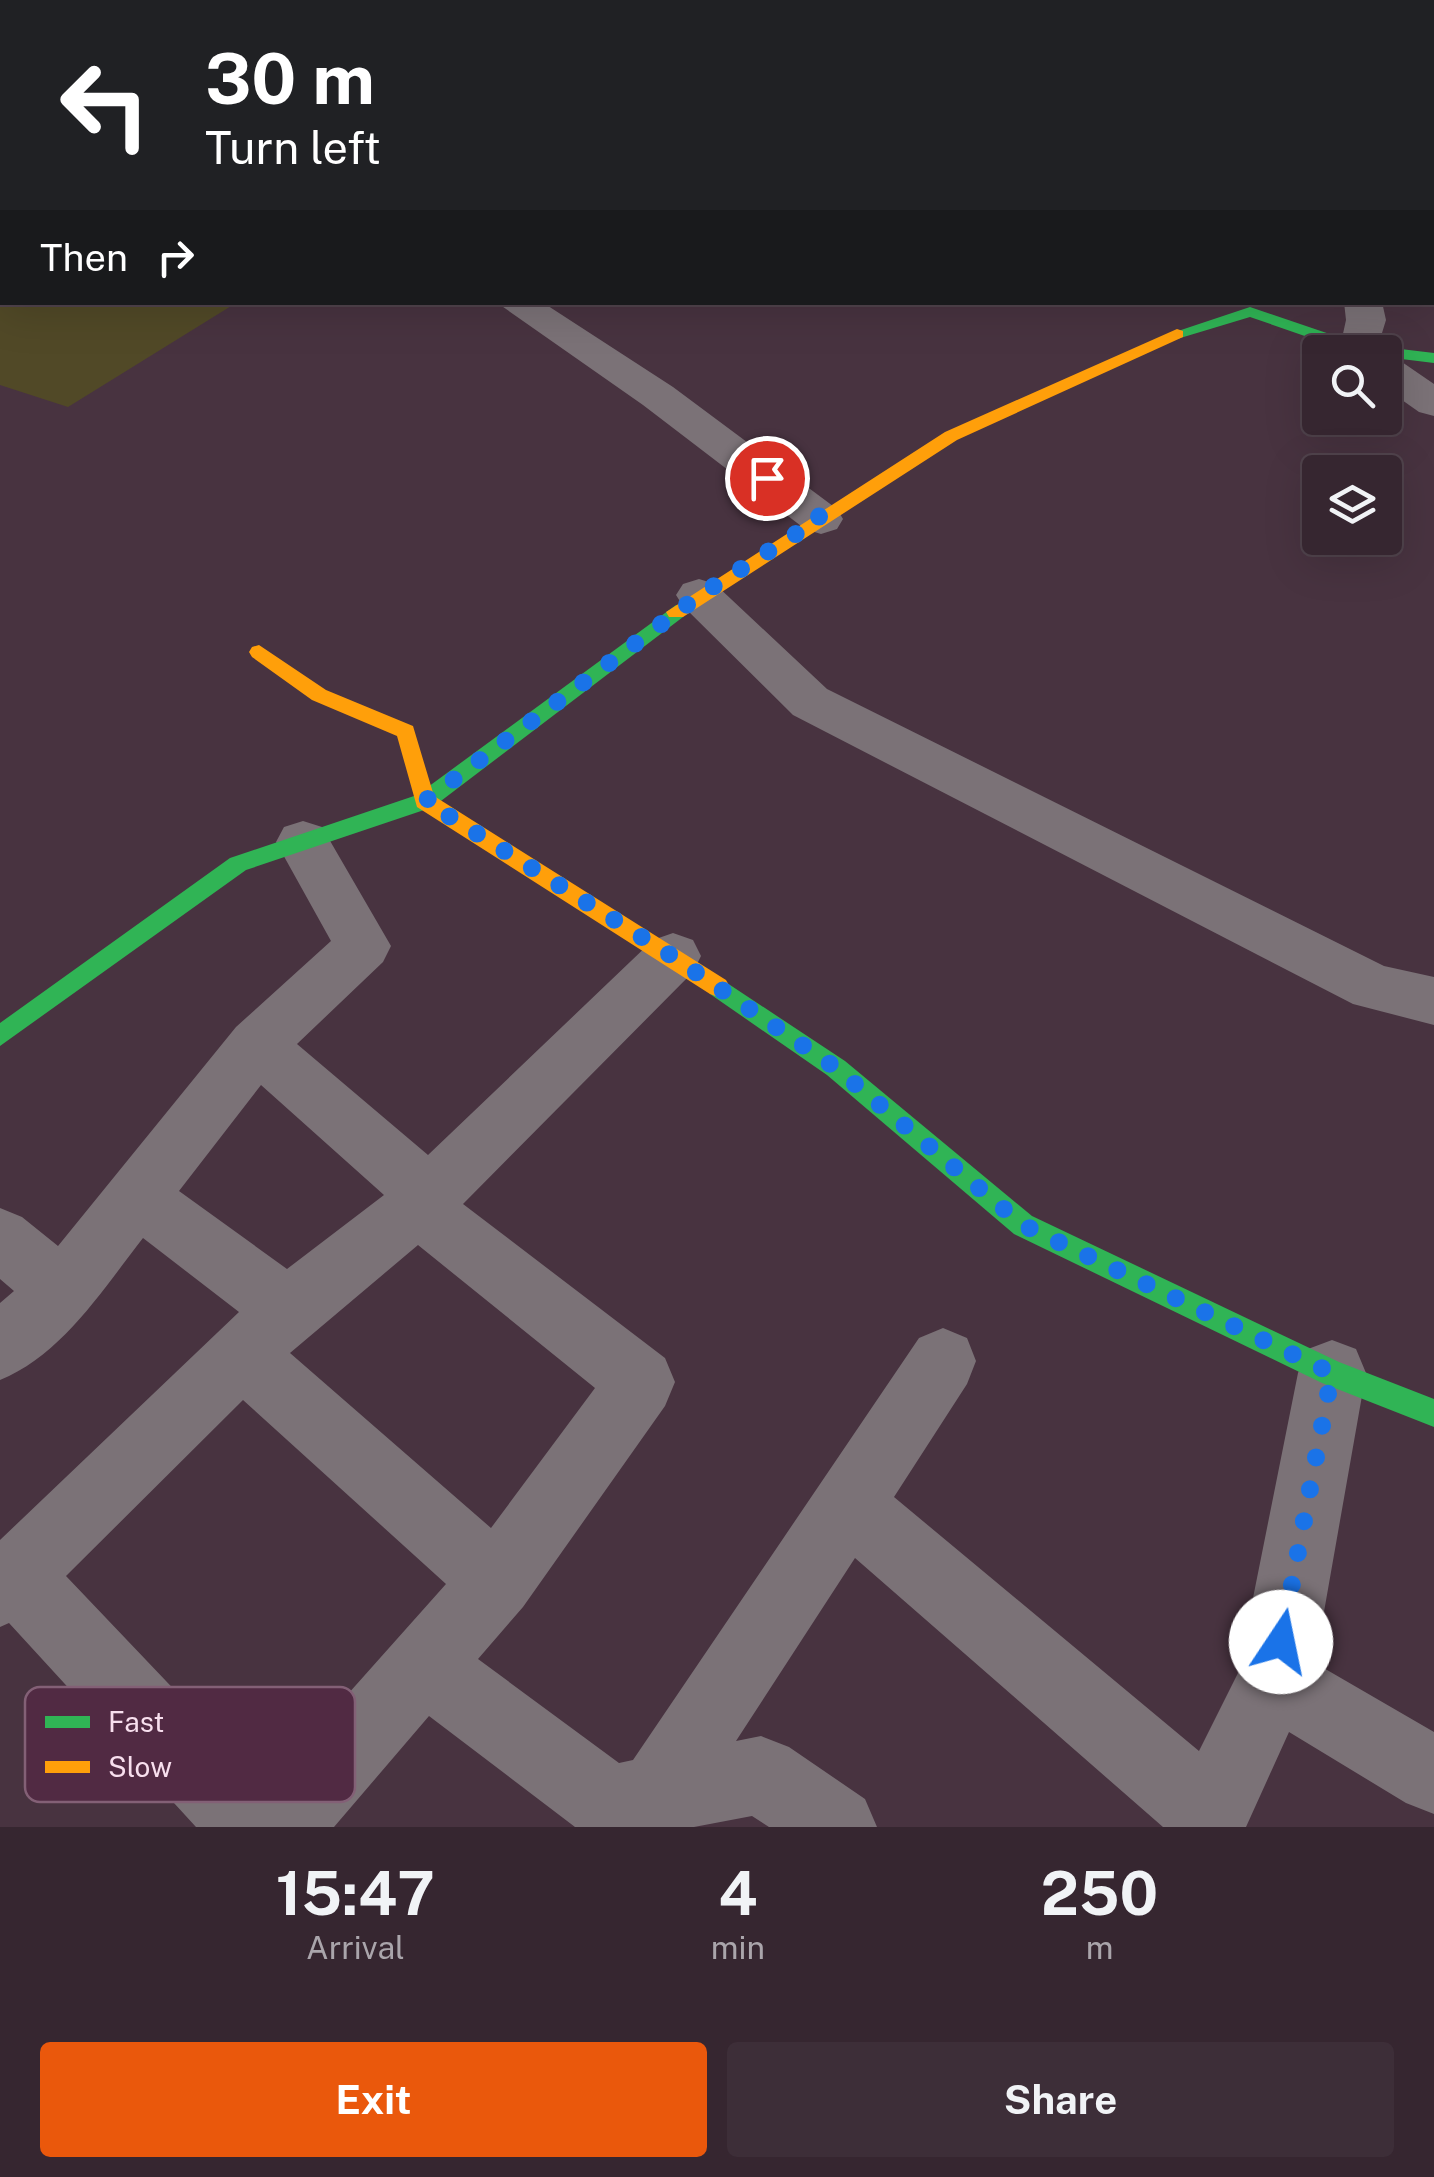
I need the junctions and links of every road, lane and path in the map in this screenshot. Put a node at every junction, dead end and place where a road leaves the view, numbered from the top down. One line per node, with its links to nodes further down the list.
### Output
1 (520, 305): 9 (street)
2 (1364, 305): 4 (street)
3 (1312, 335): 9 (street)
4 (1367, 335)
5 (1402, 357): 6 (street)
6 (1434, 358)
7 (1402, 380): 8 (street)
8 (1434, 403)
9 (821, 518): 10 (street)
10 (700, 595): 12 (street); 15 (street)
11 (259, 652): 12 (street)
12 (425, 801): 13 (street); 14 (street)
13 (304, 842): 16 (street); 17 (street)
14 (672, 956): 19 (street); 25 (street)
15 (1434, 1001)
16 (0, 1036)
17 (256, 1045): 18 (street); 19 (street)
18 (138, 1197): 21 (street); 22 (street)
19 (424, 1202): 22 (street); 29 (street)
20 (0, 1238): 21 (street)
21 (62, 1291): 23 (street)
22 (265, 1332): 28 (street); 29 (street)
23 (0, 1346)
24 (943, 1361): 27 (street)
25 (1332, 1373): 26 (street); 31 (street)
26 (1434, 1413)
27 (849, 1506): 35 (street); 39 (street)
28 (8, 1582): 32 (street)
29 (497, 1582): 30 (street)
30 (422, 1666): 33 (street); 35 (street)
31 (1274, 1681): 34 (street); 39 (street)
32 (112, 1687)
33 (355, 1743)
34 (1434, 1775)
35 (654, 1796): 38 (street)
36 (225, 1802): 40 (street)
37 (304, 1802): 41 (street)
38 (802, 1817)
39 (1208, 1820)
40 (250, 1827)
41 (282, 1827)

